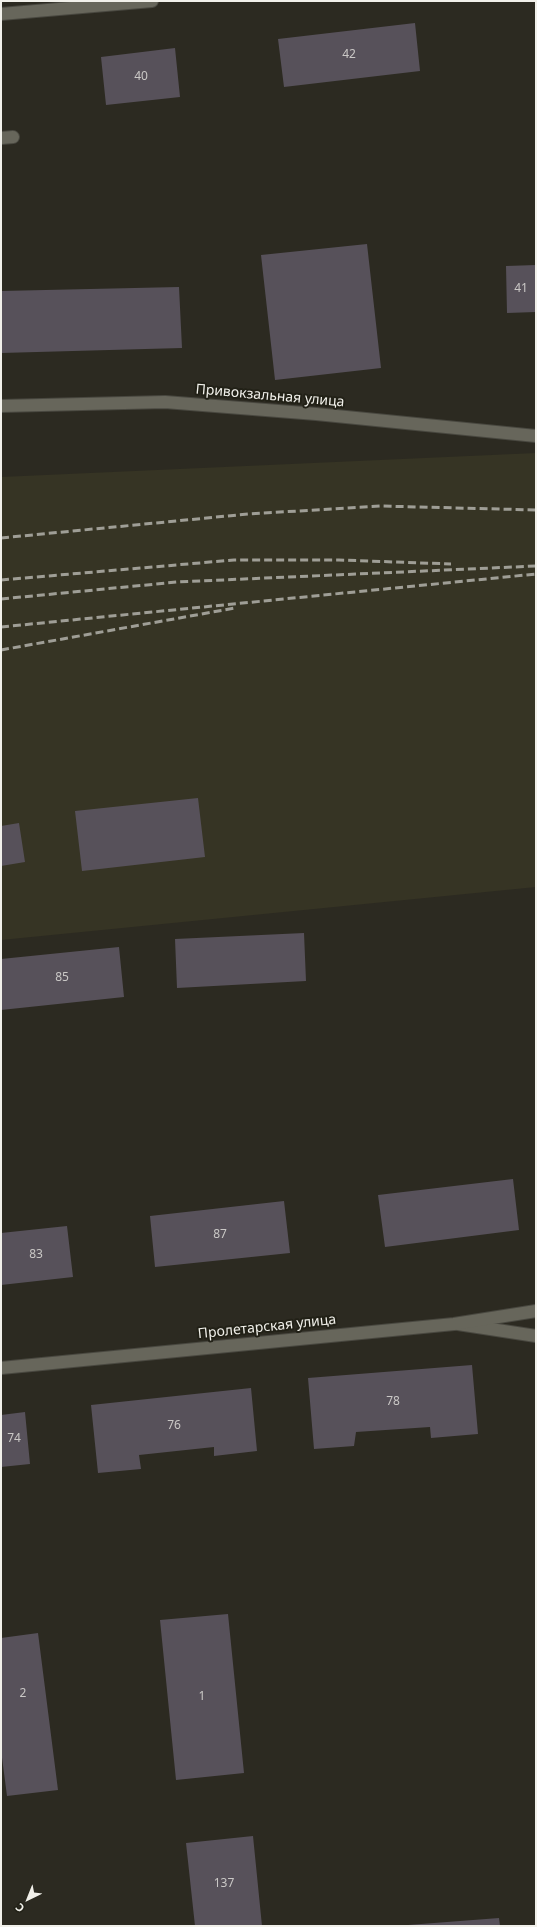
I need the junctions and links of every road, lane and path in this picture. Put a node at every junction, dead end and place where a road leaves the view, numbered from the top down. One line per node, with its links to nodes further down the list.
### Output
1 (152, 1): 2 (street)
2 (103, 3): 3 (street)
3 (1, 14)
4 (13, 137): 5 (street)
5 (1, 138)
6 (1, 406): 7 (street, Привокзальная улица)
7 (536, 436)
8 (536, 1311): 9 (street, Пролетарская улица)
9 (454, 1324): 10 (street); 11 (street, Пролетарская улица)
10 (536, 1336)
11 (1, 1368)

